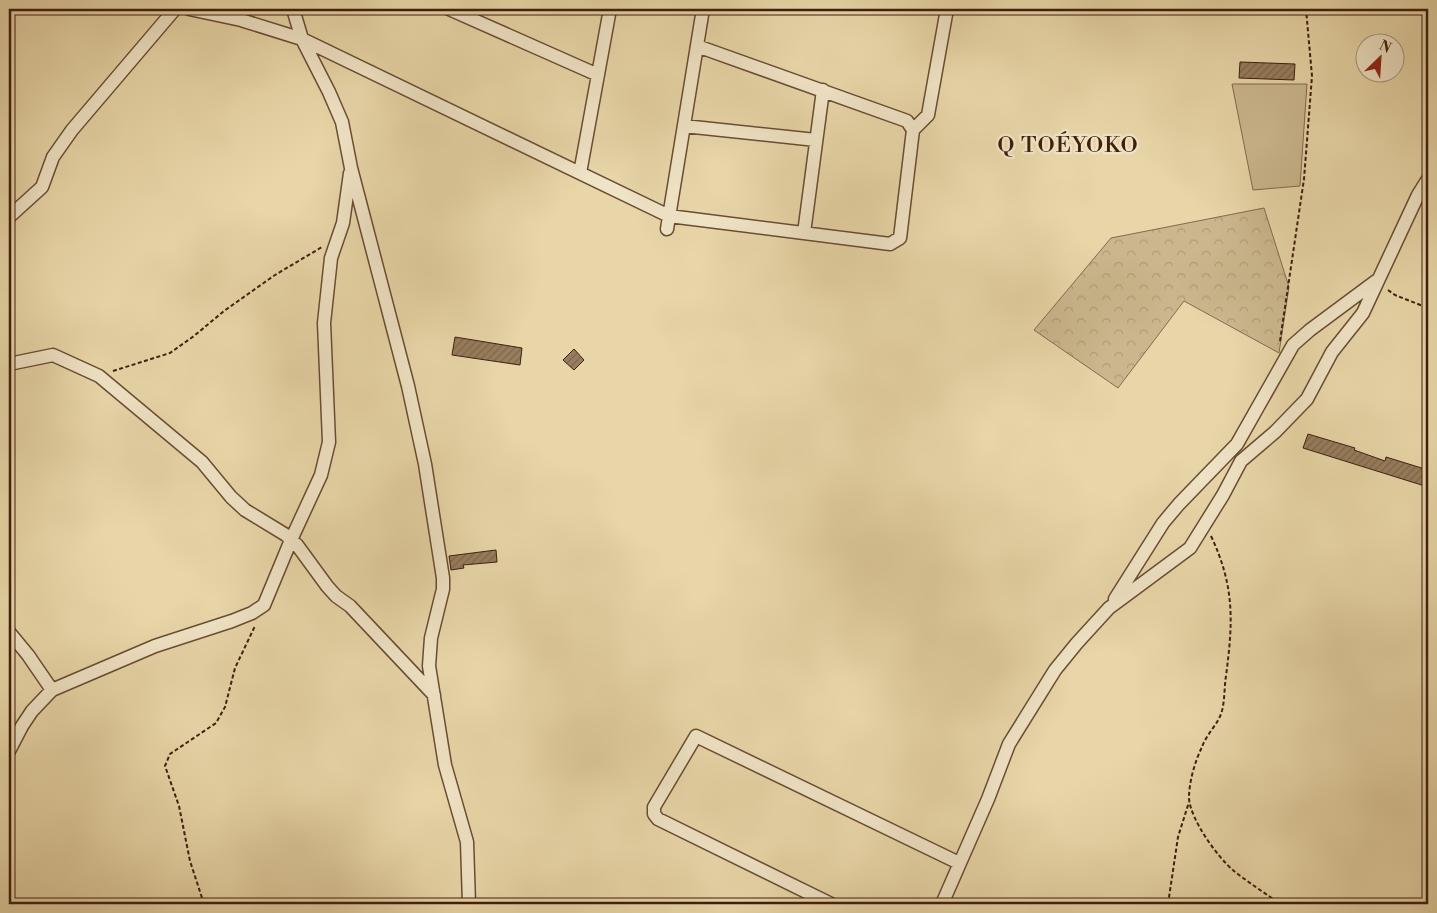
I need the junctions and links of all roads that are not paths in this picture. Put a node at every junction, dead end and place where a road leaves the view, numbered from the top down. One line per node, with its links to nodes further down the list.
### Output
1 (175, 9): 18 (street)
2 (193, 9): 8 (street)
3 (293, 9): 8 (street)
4 (449, 9): 10 (street)
5 (610, 9): 10 (street)
6 (703, 9): 9 (street)
7 (947, 9): 13 (street)
8 (302, 39): 15 (street); 16 (street)
9 (697, 46): 11 (street); 12 (street)
10 (598, 75): 16 (street)
11 (823, 90): 13 (street); 14 (street)
12 (684, 126): 14 (street); 19 (street)
13 (913, 130): 20 (street)
14 (816, 140): 20 (street)
15 (350, 168): 23 (street); 27 (street)
16 (580, 173): 19 (street)
17 (1428, 179): 21 (street)
18 (9, 217)
19 (668, 223): 20 (street)
20 (804, 233)
21 (1379, 279): 24 (street); 24 (street)
22 (9, 364): 23 (street)
23 (291, 540): 26 (street); 27 (street)
24 (1109, 608): 29 (street)
25 (9, 632): 26 (street)
26 (52, 690): 28 (street)
27 (434, 695): 30 (street)
28 (9, 751)
29 (959, 863): 31 (street); 32 (street)
30 (469, 904)
31 (831, 904)
32 (942, 904)

